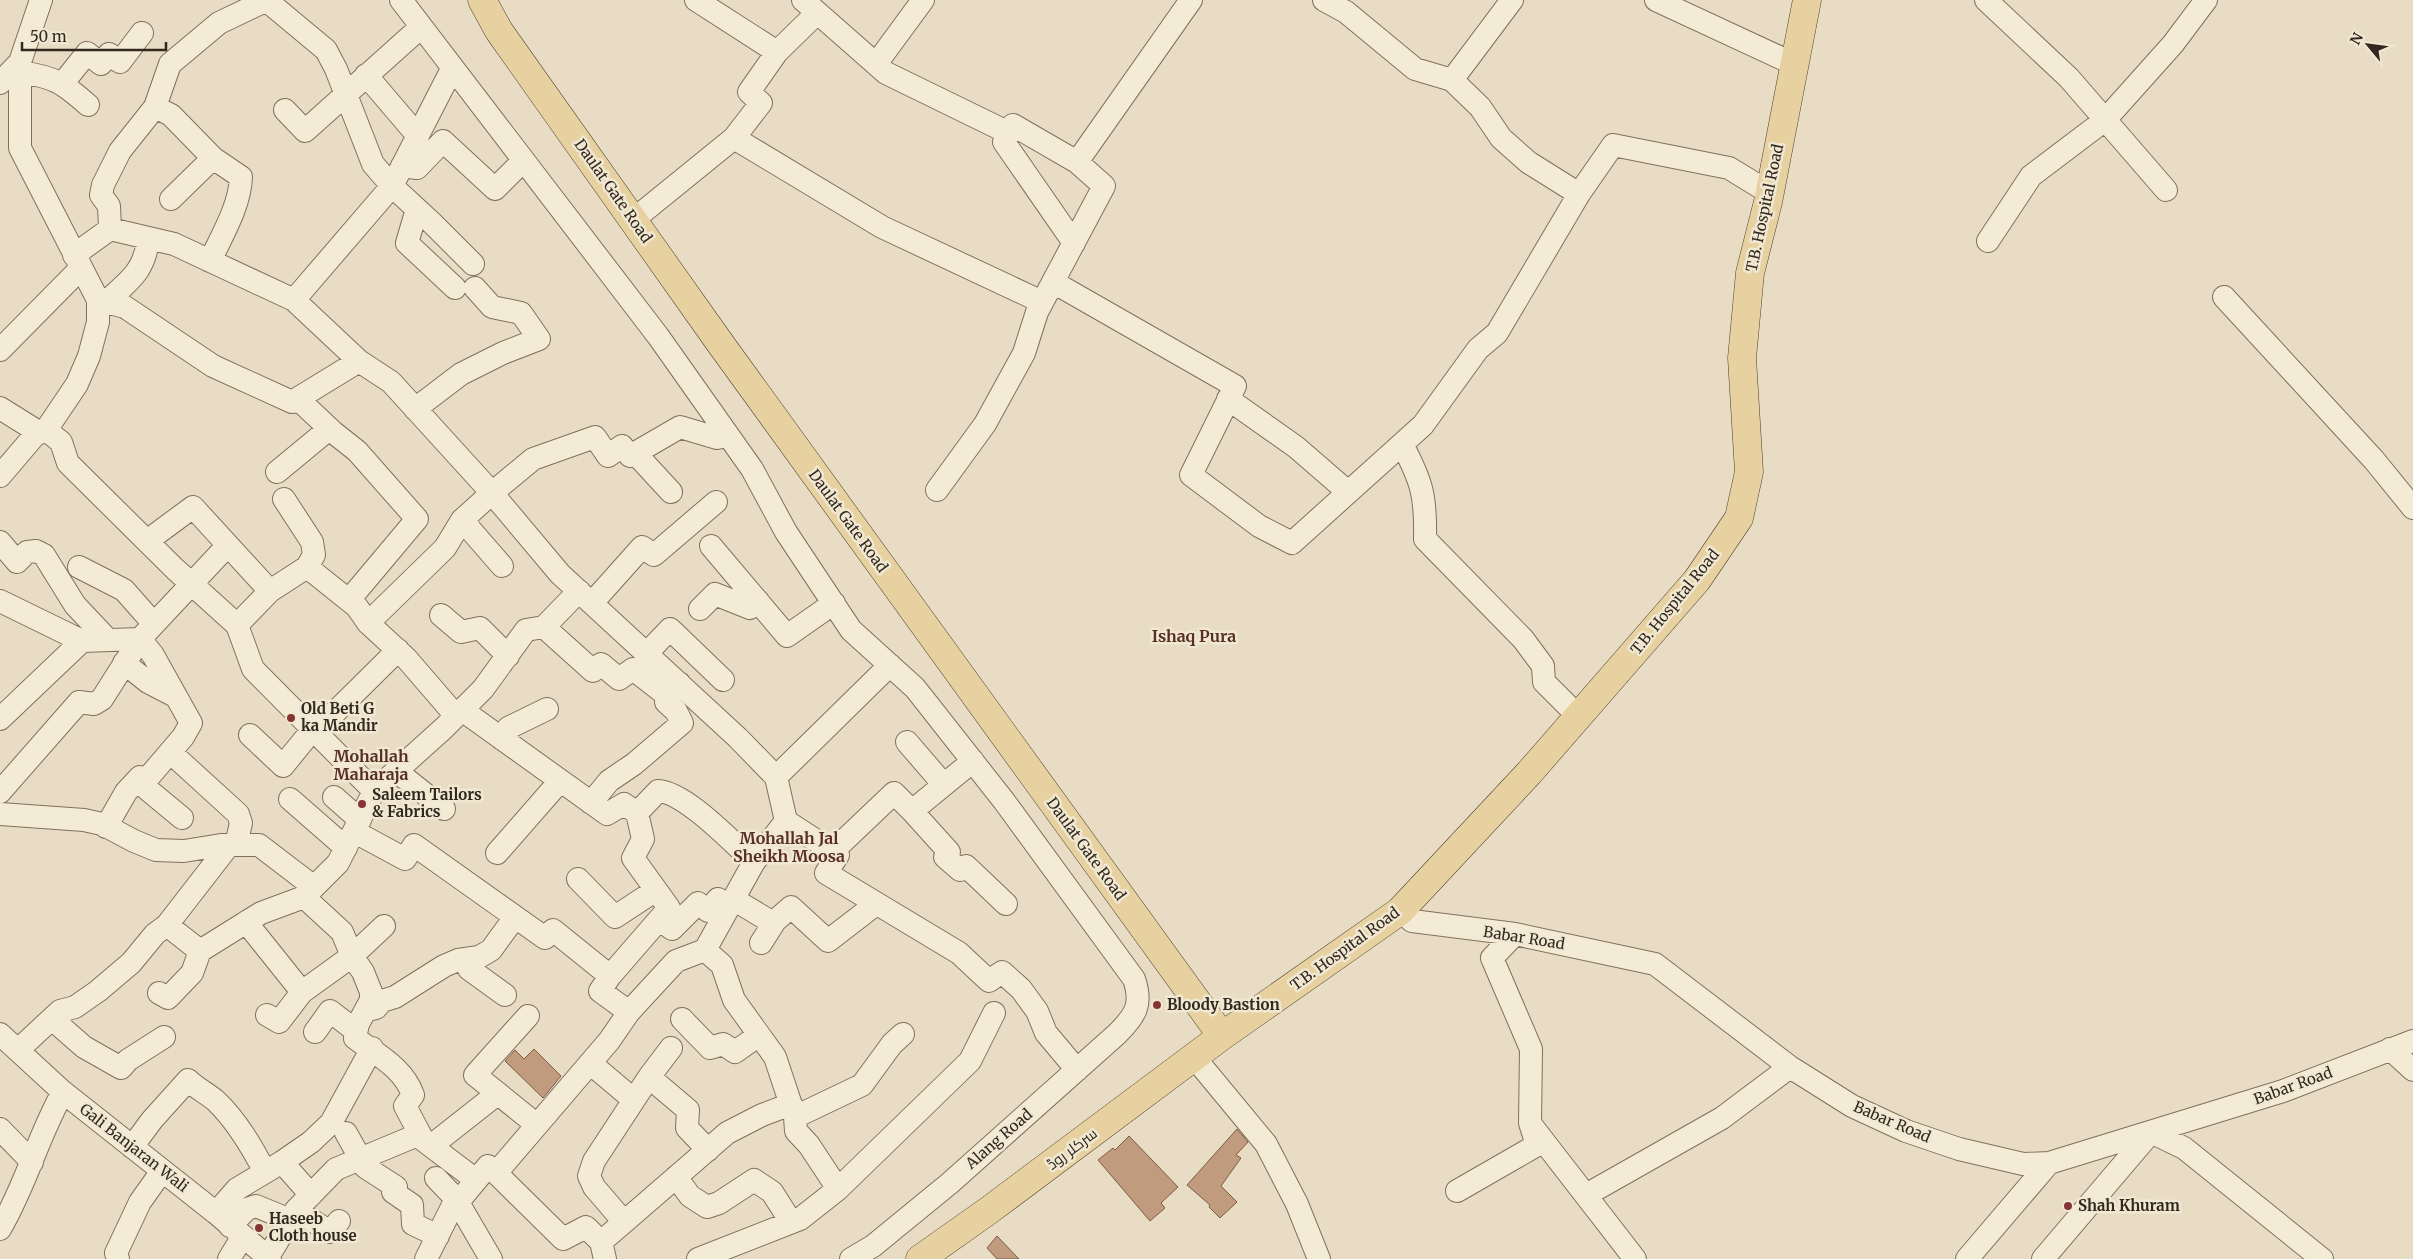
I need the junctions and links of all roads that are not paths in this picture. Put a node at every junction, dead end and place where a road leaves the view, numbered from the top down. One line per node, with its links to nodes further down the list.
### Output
1 (41, 0): 20 (street)
2 (401, 0): 15 (street)
3 (482, 0): 44 (main road, Daulat Gate Road)
4 (696, 0): 17 (street)
5 (923, 0): 18 (street)
6 (1191, 0): 36 (street)
7 (1324, 0): 23 (street)
8 (1512, 0): 23 (street)
9 (1656, 0): 19 (street)
10 (1807, 0): 19 (main road, T.B. Hospital Road)
11 (1986, 0): 30 (street)
12 (2206, 0): 30 (street)
13 (266, 1): 26 (street); 28 (street)
14 (810, 6): 17 (street); 18 (street)
15 (421, 27): 21 (street); 22 (street)
16 (142, 33): 25 (street)
17 (777, 52): 33 (street)
18 (876, 64): 31 (street)
19 (1794, 64): 40 (main road, T.B. Hospital Road)
20 (20, 67): 24 (street); 25 (street); 49 (street)
21 (452, 69): 32 (street); 35 (street)
22 (366, 75): 26 (street); 32 (street)
23 (1452, 80): 41 (street)
24 (0, 83)
25 (63, 83): 27 (street)
26 (345, 93): 29 (street); 38 (street)
27 (88, 104)
28 (156, 107): 34 (street); 45 (street)
29 (285, 110)
30 (2105, 120): 39 (street); 47 (street)
31 (1009, 133): 36 (street); 48 (street)
32 (418, 136): 37 (street)
33 (734, 138): 44 (street); 56 (street)
34 (213, 158): 42 (street); 50 (street)
35 (523, 161): 37 (street); 65 (street)
36 (1077, 162): 48 (street)
37 (402, 166): 38 (street)
38 (392, 186): 43 (street); 54 (street)
39 (2166, 190)
40 (1770, 193): 41 (street); 110 (main road, T.B. Hospital Road)
41 (1579, 194): 66 (street)
42 (171, 199)
43 (417, 209): 51 (street); 62 (street)
44 (633, 220): 174 (main road, Daulat Gate Road)
45 (110, 229): 46 (street); 49 (street)
46 (148, 239): 50 (street); 55 (street)
47 (1988, 241)
48 (1074, 243): 52 (street)
49 (78, 261): 55 (street); 57 (street)
50 (210, 261): 54 (street)
51 (473, 264)
52 (1053, 282): 56 (street); 59 (street)
53 (2224, 297): 76 (street)
54 (294, 300): 58 (street)
55 (102, 301): 60 (street); 64 (street)
56 (1042, 302): 70 (street)
57 (0, 350)
58 (359, 361): 60 (street); 62 (street)
59 (1228, 398): 73 (street); 73 (street)
60 (298, 399): 63 (street)
61 (0, 408): 64 (street)
62 (415, 409): 71 (street)
63 (329, 429): 68 (street); 88 (street)
64 (43, 431): 69 (street); 78 (street)
65 (728, 436): 67 (street); 91 (street)
66 (1402, 444): 73 (street); 110 (street)
67 (635, 453): 71 (street); 72 (street)
68 (277, 472)
69 (0, 476)
70 (937, 490)
71 (492, 492): 77 (street); 87 (street)
72 (671, 492)
73 (1348, 492)
74 (284, 498): 84 (street)
75 (716, 502): 87 (street)
76 (2413, 508)
77 (462, 520): 82 (street); 94 (street)
78 (147, 541): 80 (street); 85 (street)
79 (0, 542): 98 (street)
80 (228, 544): 85 (street); 86 (street)
81 (711, 546): 90 (street)
82 (502, 566)
83 (79, 567): 97 (street)
84 (307, 567): 86 (street); 88 (street)
85 (190, 583): 95 (street); 97 (street)
86 (270, 591): 95 (street)
87 (585, 597): 96 (street); 101 (street)
88 (349, 600): 94 (street)
89 (0, 601): 99 (street)
90 (758, 601): 91 (street); 92 (street)
91 (834, 603): 104 (street)
92 (700, 608)
93 (441, 615): 102 (street)
94 (368, 622): 100 (street)
95 (236, 625): 112 (street)
96 (544, 627): 102 (street); 106 (street)
97 (147, 631): 98 (street); 103 (street); 107 (street)
98 (108, 640): 99 (street)
99 (82, 641): 111 (street)
100 (398, 650): 109 (street); 112 (street)
101 (647, 653): 105 (street); 106 (street)
102 (508, 656): 109 (street)
103 (124, 663): 107 (street); 124 (street)
104 (890, 665): 117 (street); 119 (street)
105 (723, 680)
106 (674, 690): 119 (street); 127 (street)
107 (175, 696): 116 (street)
108 (547, 709): 114 (street)
109 (459, 713): 114 (street); 118 (street)
110 (1579, 717): 146 (main road, T.B. Hospital Road)
111 (0, 719)
112 (314, 730): 113 (street); 123 (street)
113 (250, 735)
114 (502, 739): 121 (street)
115 (907, 742): 122 (street)
116 (170, 752): 120 (street); 136 (street)
117 (973, 761): 122 (street); 184 (street, Alang Road)
118 (396, 771): 123 (street); 128 (street)
119 (776, 777): 133 (street)
120 (147, 779): 132 (street); 134 (street)
121 (560, 781): 127 (street); 138 (street)
122 (944, 785): 129 (street)
123 (374, 791): 135 (street)
124 (0, 792)
125 (334, 798): 135 (street)
126 (290, 799): 135 (street)
127 (591, 803): 130 (street)
128 (444, 809)
129 (912, 811): 137 (street); 145 (street)
130 (637, 813): 139 (street); 141 (street)
131 (0, 814): 134 (street)
132 (182, 818)
133 (786, 821): 137 (street); 139 (street)
134 (106, 827): 136 (street)
135 (354, 833): 142 (street); 147 (street)
136 (233, 845): 142 (street); 151 (street)
137 (833, 851): 144 (street)
138 (497, 853)
139 (754, 862): 143 (street)
140 (578, 879): 141 (street)
141 (656, 890): 148 (street)
142 (309, 892): 149 (street); 157 (street)
143 (731, 903): 148 (street); 150 (street); 155 (street)
144 (876, 904): 150 (street); 184 (street)
145 (1006, 904)
146 (1400, 911): 153 (street, Babar Road); 174 (main road, T.B. Hospital Road)
147 (515, 917): 158 (street); 159 (street)
148 (660, 920): 159 (street)
149 (246, 922): 156 (street); 160 (street)
150 (773, 923): 154 (street)
151 (167, 925): 156 (street); 167 (street)
152 (384, 926): 157 (street)
153 (1515, 934): 183 (street, Babar Road); 191 (street)
154 (761, 943)
155 (705, 950): 163 (street); 172 (street)
156 (200, 951): 161 (street)
157 (352, 956): 160 (street); 169 (street)
158 (464, 959): 162 (street); 169 (street)
159 (610, 976): 163 (street)
160 (302, 992): 165 (street)
161 (159, 993)
162 (505, 995)
163 (629, 1012): 182 (street)
164 (994, 1013): 207 (street)
165 (267, 1015)
166 (528, 1016): 188 (street)
167 (52, 1019): 175 (street); 180 (street)
168 (682, 1019): 172 (street)
169 (361, 1021): 170 (street); 177 (street)
170 (315, 1032)
171 (0, 1034): 180 (street, Gali Banjaran Wali)
172 (759, 1034): 190 (street)
173 (903, 1034): 190 (street)
174 (1222, 1036): 181 (main road, سرکلر روڈ)
175 (164, 1037)
176 (2413, 1041): 179 (street, Babar Road)
177 (372, 1048): 196 (street); 202 (street)
178 (671, 1048): 186 (street)
179 (2390, 1049): 185 (street); 194 (street, Babar Road)
180 (18, 1050): 187 (street, Gali Banjaran Wali)
181 (1194, 1057): 227 (main road, سرکلر روڈ); 228 (street)
182 (590, 1063): 189 (street); 192 (street)
183 (1790, 1067): 201 (street, Babar Road); 209 (street)
184 (1077, 1070): 226 (street, Alang Road)
185 (2413, 1070)
186 (649, 1078): 189 (street); 198 (street)
187 (63, 1092): 197 (street, Gali Banjaran Wali); 200 (street)
188 (497, 1094): 192 (street); 196 (street)
189 (634, 1100): 213 (street)
190 (793, 1110): 198 (street); 207 (street)
191 (1530, 1123): 208 (street); 209 (street)
192 (537, 1124): 204 (street)
193 (1, 1132): 200 (street)
194 (2151, 1132): 201 (street, Babar Road); 220 (street); 231 (street)
195 (346, 1133): 199 (street)
196 (426, 1140): 199 (street); 204 (street)
197 (132, 1147): 202 (street); 203 (street, Gali Banjaran Wali)
198 (708, 1150): 205 (street)
199 (360, 1159): 211 (street); 217 (street)
200 (32, 1162): 216 (street)
201 (2049, 1163): 230 (street)
202 (273, 1167): 211 (street); 215 (street)
203 (162, 1171): 215 (street, Gali Banjaran Wali); 221 (street)
204 (486, 1176): 210 (street); 218 (street)
205 (676, 1177): 213 (street); 214 (street)
206 (436, 1178): 210 (street)
207 (838, 1189): 214 (street)
208 (1458, 1191)
209 (1586, 1195): 229 (street)
210 (457, 1200): 217 (street); 224 (street)
211 (299, 1208): 212 (street); 215 (street); 219 (street)
212 (339, 1221)
213 (624, 1222): 218 (street)
214 (791, 1222): 225 (street)
215 (230, 1225): 219 (street, Gali Banjaran Wali); 222 (street)
216 (0, 1228)
217 (438, 1236): 223 (street)
218 (603, 1251)
219 (269, 1258)
220 (2047, 1258)
221 (118, 1259)
222 (230, 1259)
223 (427, 1259)
224 (490, 1259)
225 (698, 1259)
226 (850, 1259)
227 (920, 1259)
228 (1319, 1259)
229 (1635, 1259)
230 (1966, 1259)
231 (2322, 1259)

